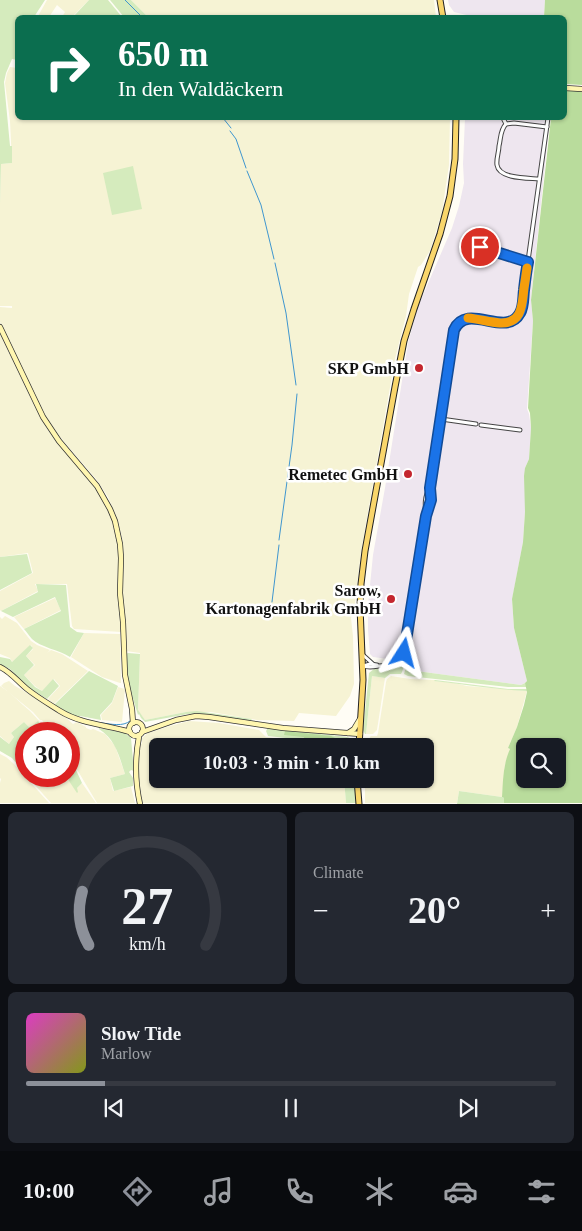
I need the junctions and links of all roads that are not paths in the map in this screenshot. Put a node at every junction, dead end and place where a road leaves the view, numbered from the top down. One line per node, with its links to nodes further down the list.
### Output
1 (440, 0): 2 (main road)
2 (442, 15)
3 (567, 88): 4 (street)
4 (582, 89)
5 (456, 120): 18 (main road)
6 (504, 120): 8 (street)
7 (548, 120): 9 (street)
8 (506, 124): 9 (street); 10 (street)
9 (547, 127): 10 (street)
10 (539, 179): 12 (street)
11 (480, 247): 12 (street)
12 (528, 262): 14 (street)
13 (0, 327): 23 (street)
14 (441, 419): 15 (street); 20 (street)
15 (476, 424)
16 (481, 425): 17 (street)
17 (520, 430)
18 (362, 654): 19 (main road); 20 (street)
19 (363, 666): 20 (street); 22 (main road)
20 (372, 666): 22 (street)
21 (0, 667): 28 (street)
22 (363, 680): 24 (main road)
23 (132, 709): 25 (street); 26 (street)
24 (361, 718): 31 (street); 32 (main road)
25 (131, 724): 26 (street); 28 (street); 30 (street)
26 (141, 724): 27 (street); 29 (street)
27 (161, 724): 29 (street); 31 (street)
28 (118, 728): 30 (street)
29 (141, 733): 30 (street); 35 (street)
30 (132, 734): 35 (street)
31 (348, 734): 32 (street); 33 (street)
32 (360, 734): 34 (main road)
33 (354, 738)
34 (360, 738)
35 (137, 749): 37 (street)
36 (358, 788): 38 (main road)
37 (140, 804)
38 (359, 804)

